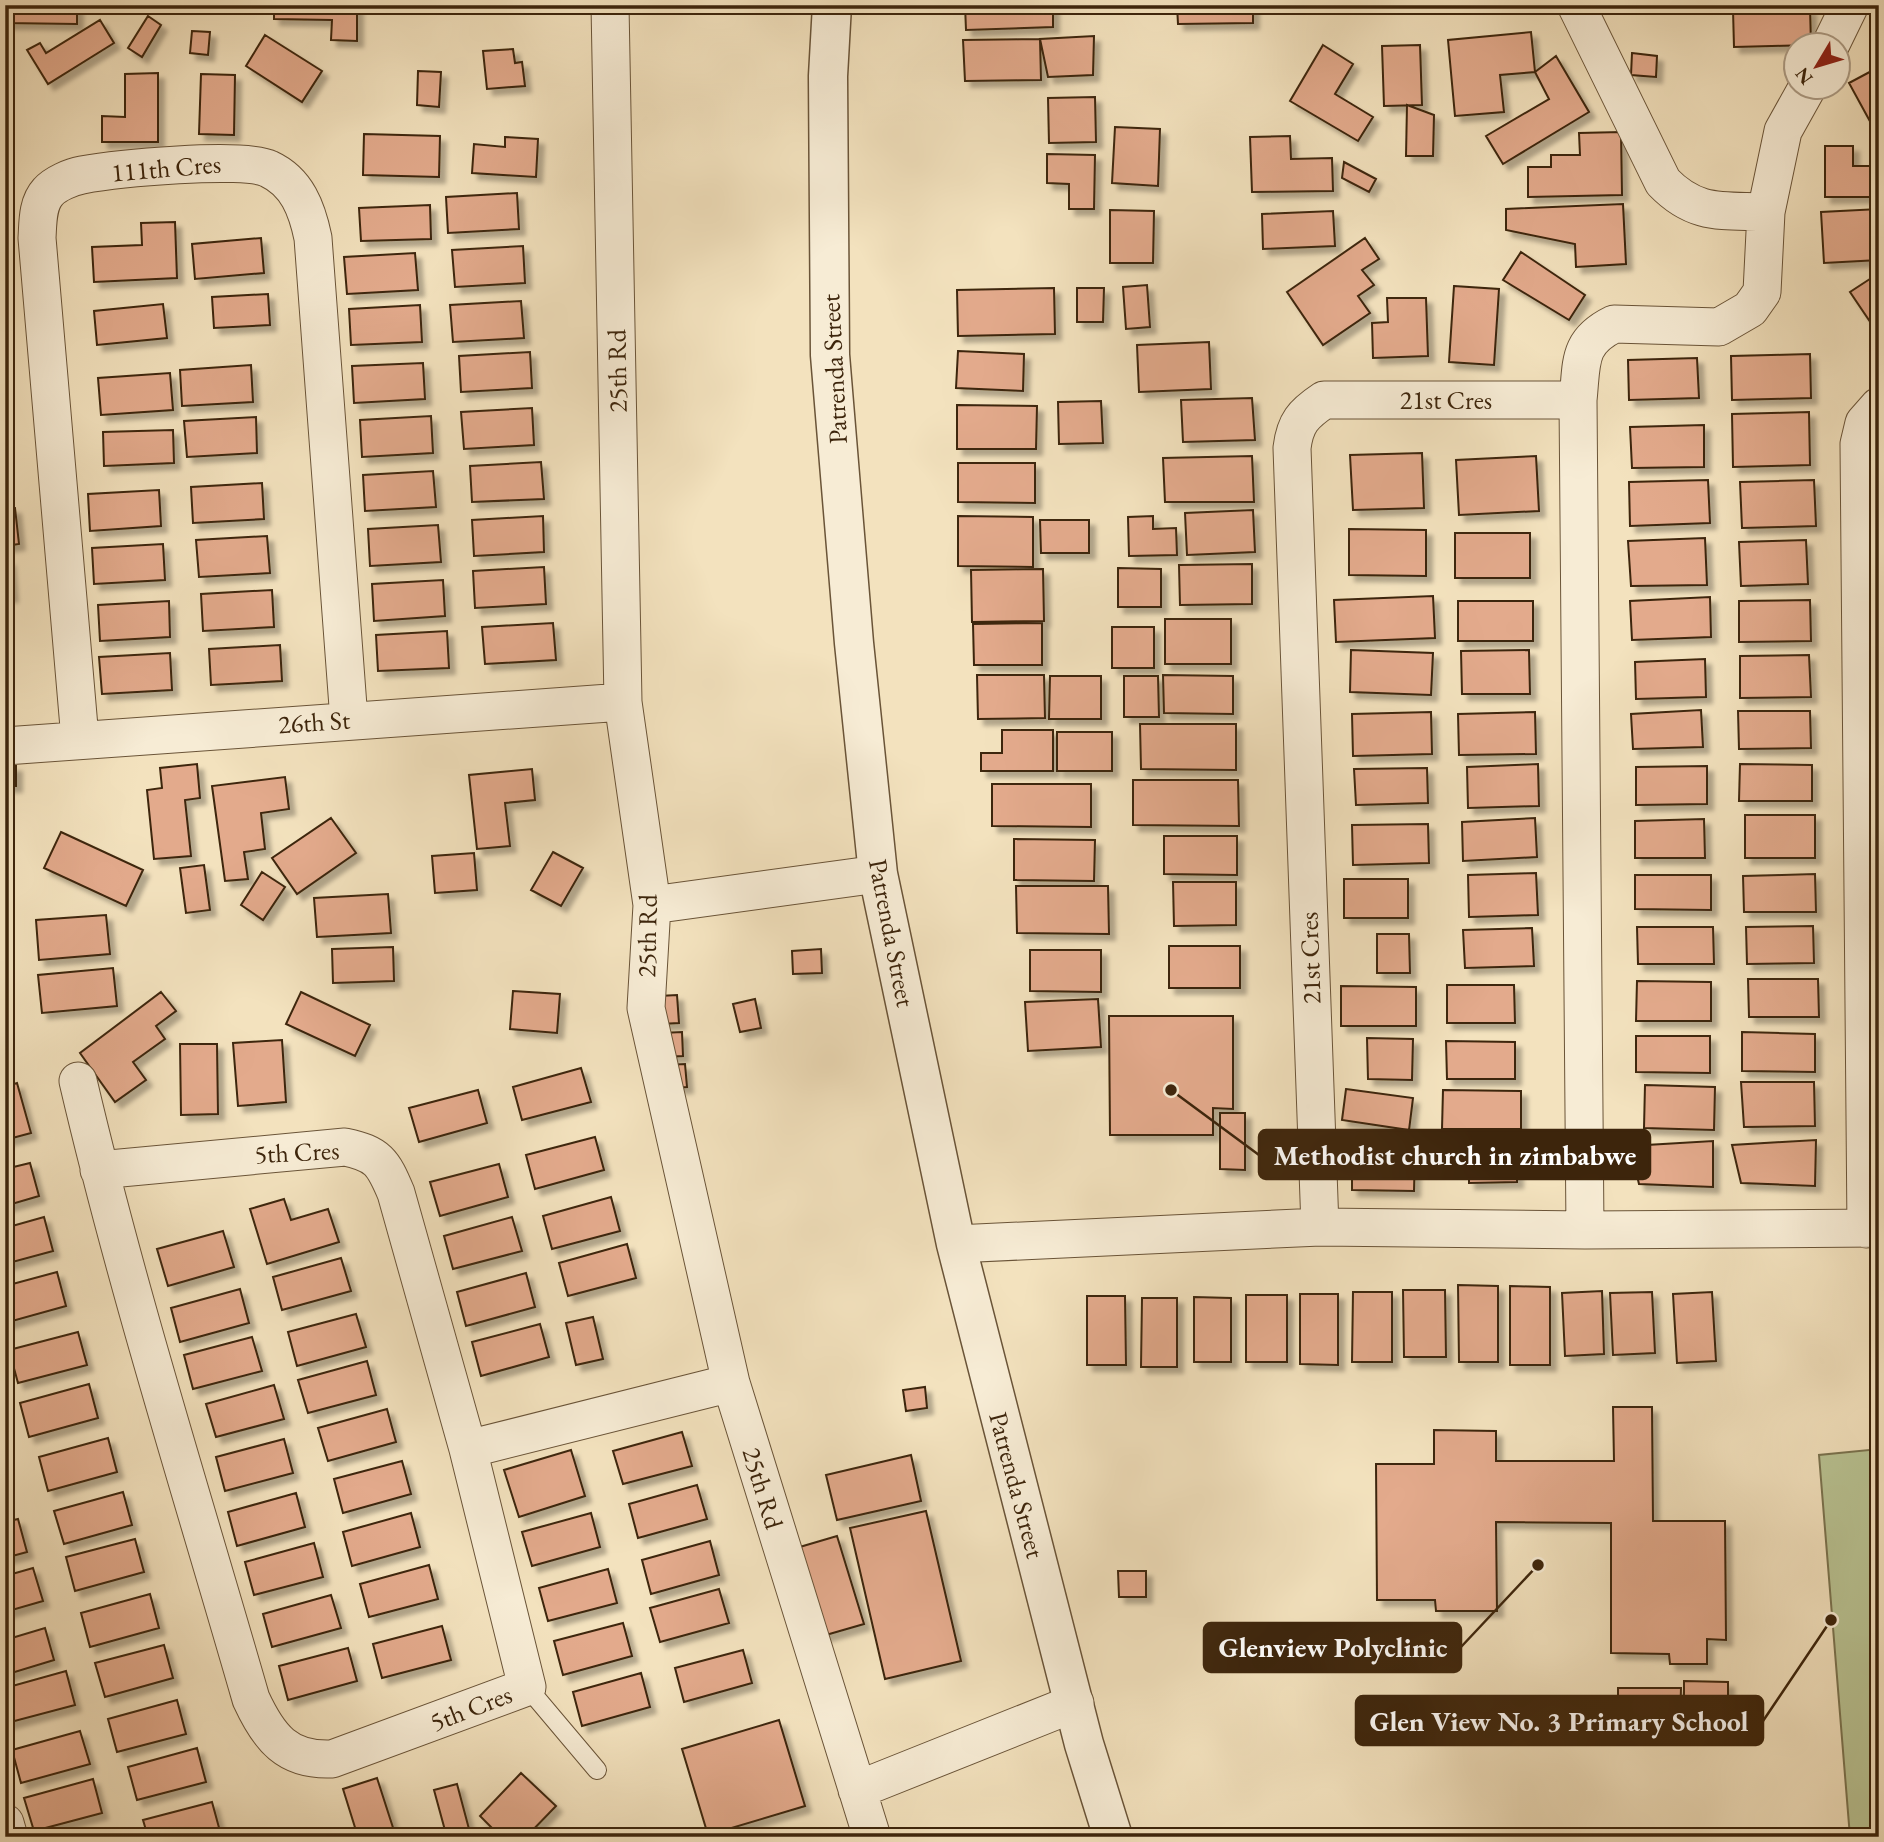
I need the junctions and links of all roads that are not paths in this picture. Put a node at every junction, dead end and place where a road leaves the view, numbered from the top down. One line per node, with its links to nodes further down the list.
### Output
1 (610, 5): 10 (street, 25th Rd)
2 (832, 5): 14 (street, Patrenda Street)
3 (1576, 5): 7 (street)
4 (1850, 5): 5 (street)
5 (1836, 32)
6 (1799, 102): 7 (street)
7 (1766, 212): 8 (street)
8 (1578, 400): 18 (street, 21st Cres); 20 (street)
9 (1879, 406): 19 (street)
10 (623, 702): 11 (street, 26th St); 15 (street, 25th Rd)
11 (349, 720): 12 (street, 26th St); 12 (street, 111th Cres)
12 (80, 739): 13 (street, 26th St)
13 (5, 747)
14 (878, 874): 15 (street); 21 (street, Patrenda Street)
15 (652, 905): 22 (street, 25th Rd)
16 (78, 1082): 17 (street)
17 (99, 1171): 23 (street, 5th Cres); 24 (street, 5th Cres)
18 (1320, 1227): 20 (street); 21 (street)
19 (1872, 1229): 20 (street)
20 (1585, 1230)
21 (956, 1244): 25 (street, Patrenda Street)
22 (731, 1383): 23 (street); 27 (street, 25th Rd)
23 (468, 1449): 24 (street, 5th Cres)
24 (527, 1687): 26 (lane)
25 (1075, 1703): 27 (street); 31 (street, Patrenda Street)
26 (597, 1770)
27 (857, 1790): 30 (street, 25th Rd)
28 (5, 1824): 29 (street)
29 (9, 1837)
30 (872, 1837)
31 (1113, 1837)

